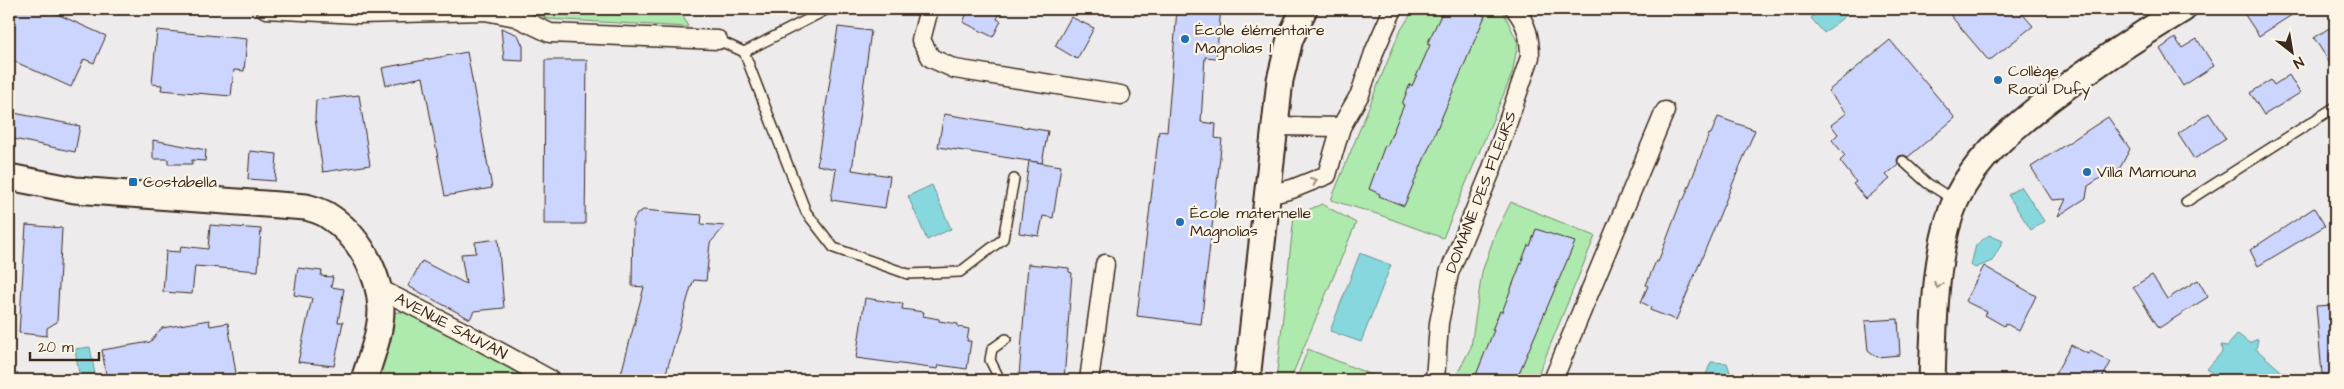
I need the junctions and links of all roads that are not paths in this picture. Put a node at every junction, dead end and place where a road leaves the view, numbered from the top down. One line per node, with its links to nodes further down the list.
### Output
1 (266, 9): 8 (street)
2 (828, 9): 9 (lane)
3 (929, 9): 10 (street)
4 (1304, 9): 13 (main road)
5 (1393, 9): 14 (street)
6 (1515, 9): 29 (street, DOMAINE DES FLEURS)
7 (2183, 9): 19 (main road)
8 (718, 40): 9 (lane)
9 (744, 52): 17 (lane)
10 (1121, 94)
11 (2335, 107): 20 (lane)
12 (1664, 111): 30 (street)
13 (1275, 126): 14 (street); 18 (main road)
14 (1341, 127): 18 (street, one-way to 14)
15 (1903, 160): 19 (lane)
16 (9, 177): 22 (main road)
17 (1014, 179)
18 (1268, 195): 28 (main road)
19 (1956, 201): 31 (main road, one-way to 31)
20 (2186, 202)
21 (1105, 264): 27 (street)
22 (376, 287): 24 (main road); 25 (street, AVENUE SAUVAN)
23 (1006, 339): 26 (lane)
24 (364, 380)
25 (551, 380)
26 (1000, 380)
27 (1089, 380)
28 (1247, 380)
29 (1435, 380)
30 (1553, 380)
31 (1932, 380)

